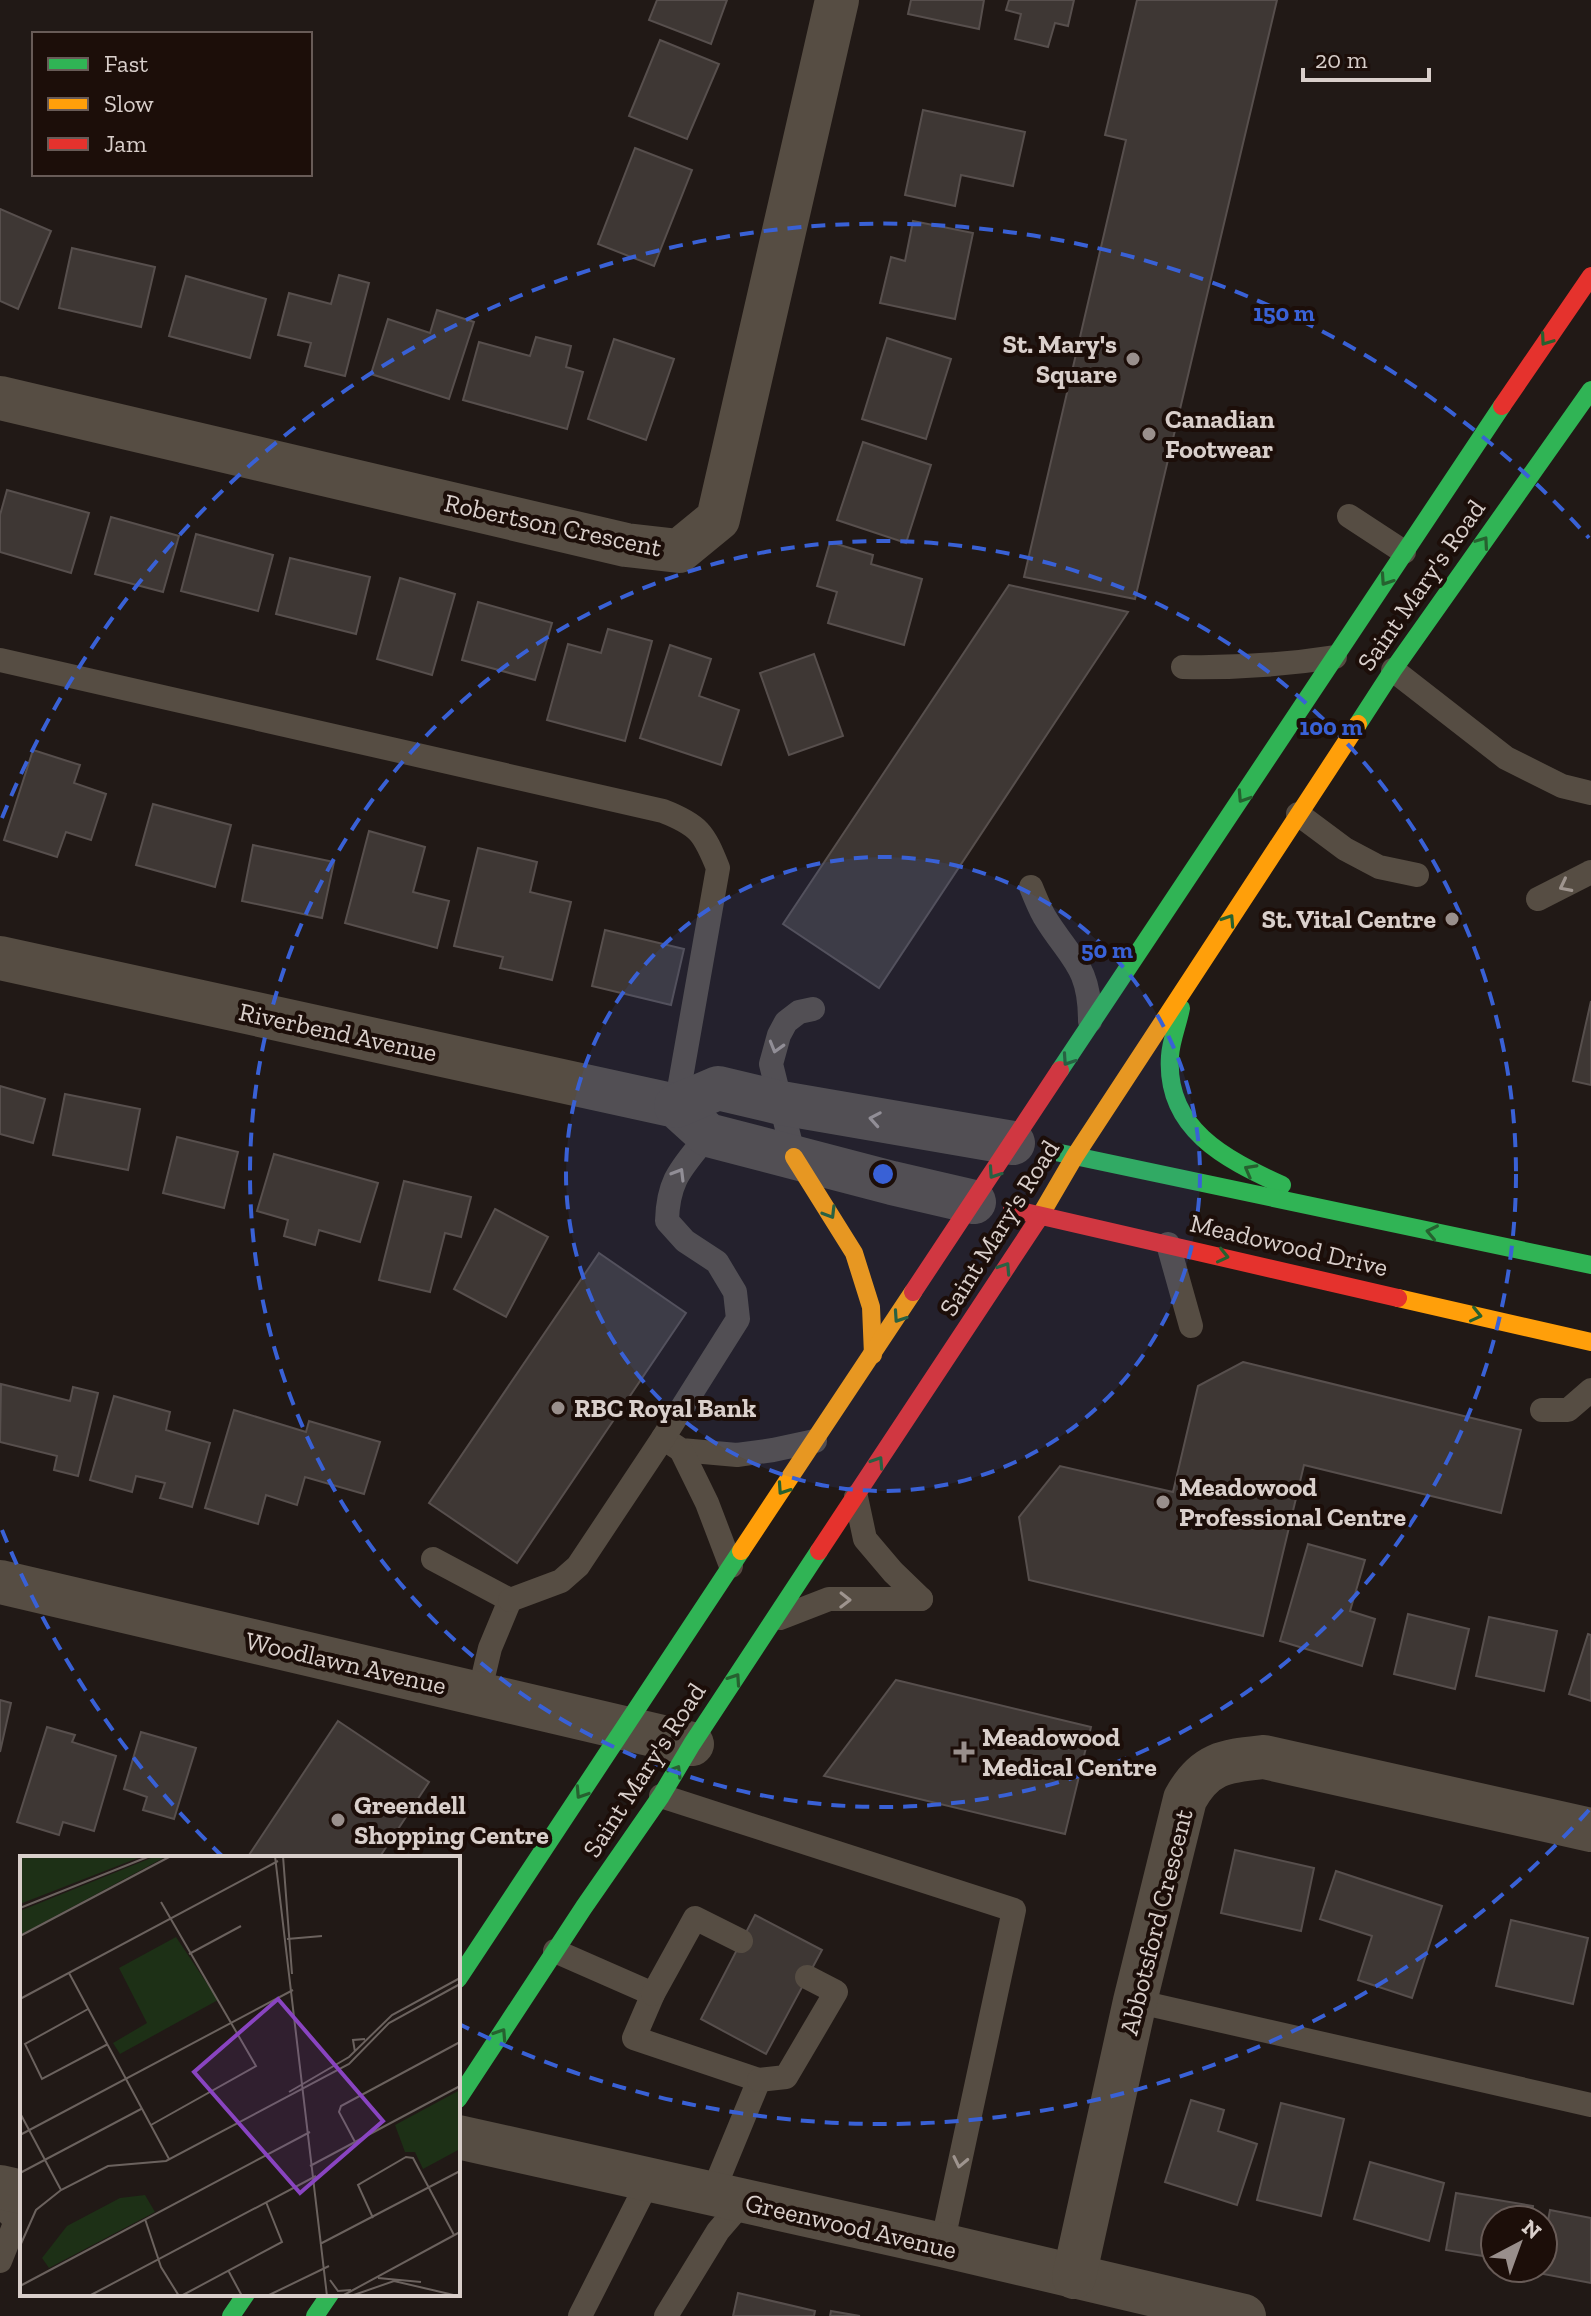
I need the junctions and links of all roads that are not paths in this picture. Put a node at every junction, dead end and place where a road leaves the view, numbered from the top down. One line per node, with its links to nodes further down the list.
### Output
1 (837, 0): 4 (street, Robertson Crescent)
2 (1591, 276): 6 (main road, Saint Mary's Road, one-way to 6)
3 (1591, 390): 10 (main road, Saint Mary's Road, one-way to 3)
4 (0, 398)
5 (1349, 516): 6 (lane)
6 (1404, 552): 7 (main road, Saint Mary's Road, one-way to 7)
7 (1335, 657): 9 (lane); 20 (main road, Saint Mary's Road, one-way to 20)
8 (0, 660): 22 (lane)
9 (1183, 667)
10 (1393, 670): 11 (lane); 12 (main road, Saint Mary's Road)
11 (1591, 793)
12 (1298, 814): 14 (lane); 18 (main road, Saint Mary's Road, one-way to 12)
13 (1591, 872): 16 (lane, one-way to 16)
14 (1417, 875)
15 (1031, 887): 20 (lane)
16 (1538, 899)
17 (0, 958): 22 (street, Riverbend Avenue)
18 (1186, 985): 25 (main road, Saint Mary's Road); 29 (main road, one-way to 18)
19 (813, 1009): 21 (lane, one-way to 21)
20 (1090, 1028): 24 (main road, Saint Mary's Road, one-way to 24)
21 (781, 1103): 22 (street); 24 (street, one-way to 21); 26 (lane)
22 (676, 1106): 23 (street, Riverbend Avenue)
23 (708, 1135): 26 (street, Riverbend Avenue); 38 (lane, one-way to 23)
24 (1013, 1143): 25 (main road, Meadowood Drive); 27 (main road, Saint Mary's Road, one-way to 27)
25 (1075, 1156): 28 (main road, Saint Mary's Road); 29 (main road, Meadowood Drive)
26 (794, 1157): 27 (street, Riverbend Avenue); 34 (main road, one-way to 34)
27 (974, 1202): 28 (main road, Meadowood Drive); 34 (main road, Saint Mary's Road, one-way to 34)
28 (1041, 1214): 30 (main road, Meadowood Drive); 39 (main road, Saint Mary's Road, one-way to 28)
29 (1346, 1214): 31 (main road, Meadowood Drive, one-way to 29)
30 (1168, 1244): 32 (lane); 33 (main road, Meadowood Drive, one-way to 33)
31 (1591, 1265)
32 (1191, 1326)
33 (1591, 1342)
34 (873, 1355): 37 (main road, Saint Mary's Road)
35 (1591, 1390): 36 (lane)
36 (1542, 1410)
37 (815, 1441): 38 (lane); 41 (main road, Saint Mary's Road, one-way to 41)
38 (672, 1444): 41 (lane); 43 (lane)
39 (856, 1497): 44 (main road, Saint Mary's Road); 44 (lane, one-way to 39)
40 (433, 1559): 43 (lane)
41 (731, 1566): 46 (main road, Saint Mary's Road)
42 (0, 1582): 45 (street, Woodlawn Avenue)
43 (510, 1600): 45 (lane)
44 (774, 1621): 47 (main road, Saint Mary's Road, one-way to 44)
45 (479, 1694): 46 (street, Woodlawn Avenue)
46 (624, 1728): 47 (street, Woodlawn Avenue); 52 (main road, Saint Mary's Road, one-way to 52)
47 (692, 1744): 48 (main road, Saint Mary's Road, one-way to 47)
48 (661, 1796): 51 (main road, Saint Mary's Road); 65 (lane, one-way to 65)
49 (1591, 1830): 55 (street, Abbotsford Crescent)
50 (741, 1941): 54 (lane)
51 (555, 1951): 54 (lane); 57 (main road, Saint Mary's Road, one-way to 51)
52 (460, 1976)
53 (807, 1977): 56 (lane)
54 (653, 1994): 56 (lane)
55 (1135, 2001): 58 (lane); 67 (street, Abbotsford Crescent)
56 (759, 2080): 63 (lane)
57 (460, 2096)
58 (1591, 2105)
59 (460, 2137): 60 (street, Greenwood Avenue)
60 (649, 2180): 63 (street, Greenwood Avenue); 72 (lane)
61 (0, 2187): 62 (street)
62 (20, 2192)
63 (727, 2198): 65 (street, Greenwood Avenue); 73 (lane)
64 (0, 2205): 66 (lane)
65 (942, 2245): 67 (street, Greenwood Avenue)
66 (0, 2261)
67 (1074, 2277): 74 (street, Greenwood Avenue)
68 (245, 2296): 70 (main road)
69 (329, 2296): 71 (main road)
70 (231, 2316)
71 (315, 2316)
72 (580, 2316)
73 (666, 2316)
74 (1244, 2316)

